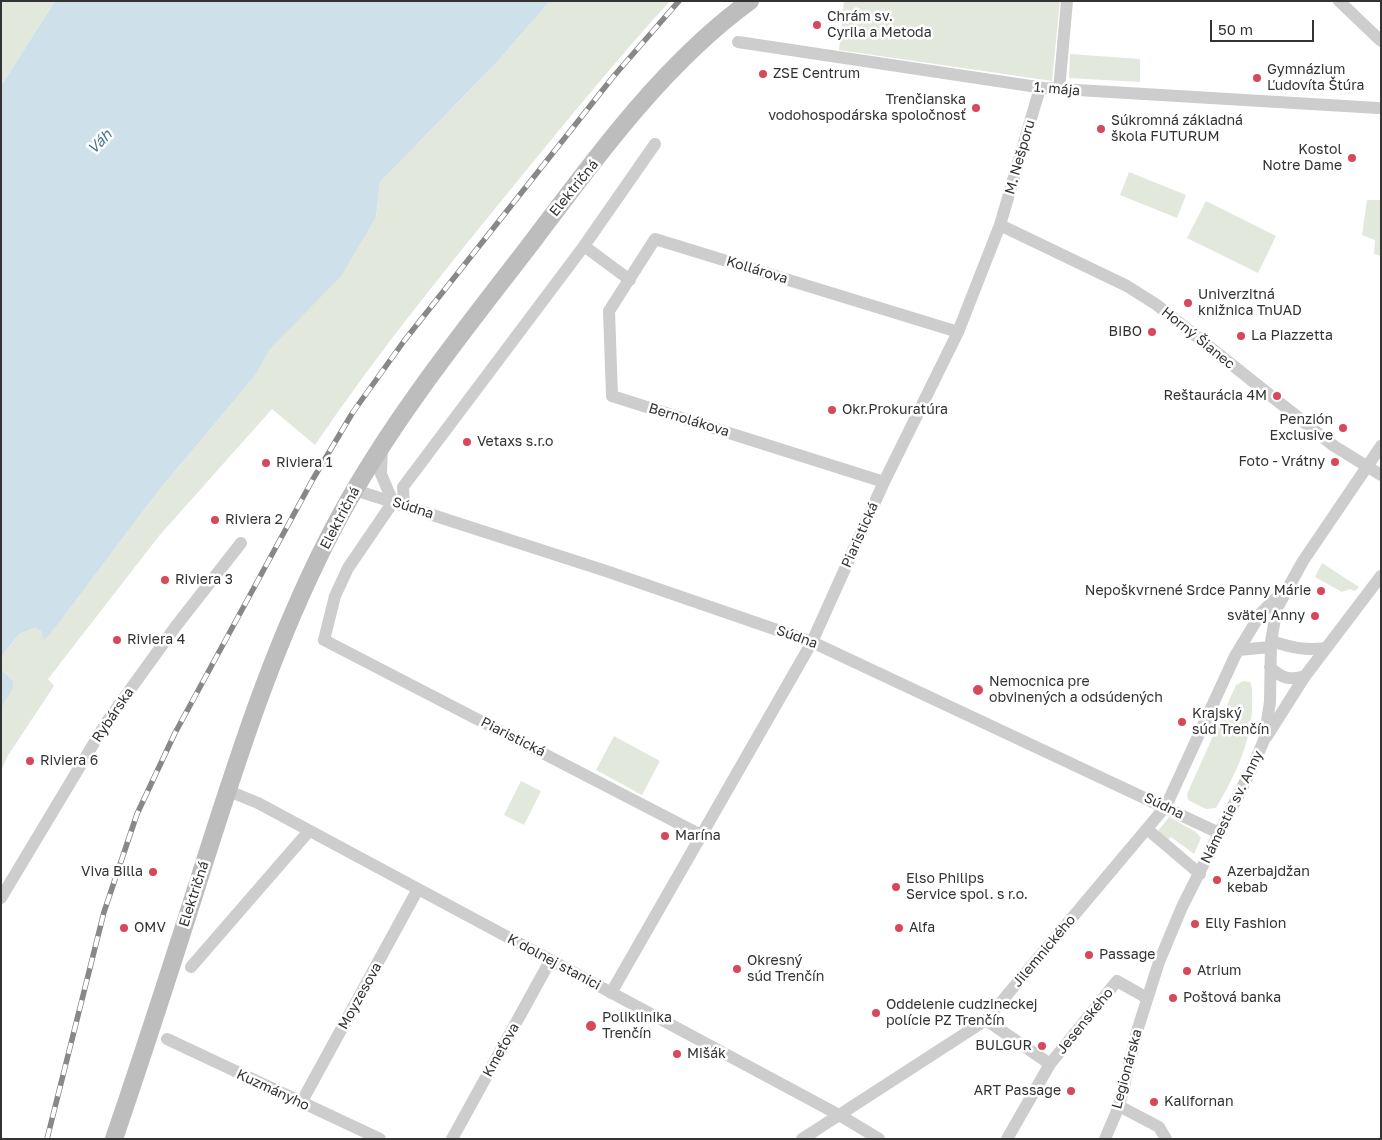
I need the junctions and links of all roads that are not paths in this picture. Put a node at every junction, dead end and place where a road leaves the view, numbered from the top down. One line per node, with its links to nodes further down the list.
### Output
1 (750, 1): 15 (main road, Električná)
2 (1067, 1): 7 (street)
3 (1339, 1): 4 (street)
4 (1381, 41)
5 (738, 42): 6 (street, 1. mája)
6 (1040, 88): 7 (street, 1. mája); 10 (street, M. Nešporu)
7 (1059, 90): 8 (street, 1. mája)
8 (1378, 108)
9 (656, 144): 11 (street)
10 (1000, 225): 13 (street, Piaristická); 16 (street, Horný Šianec)
11 (584, 246): 12 (street); 20 (street)
12 (630, 280): 13 (street, Kollárova); 18 (street, Bernolákova)
13 (958, 332): 18 (street, Piaristická)
14 (1381, 446): 16 (street, Námestie sv. Anny)
15 (382, 447): 19 (main road, Električná); 20 (street)
16 (1367, 467): 17 (street, Horný Šianec); 23 (street, Námestie sv. Anny)
17 (1381, 474)
18 (884, 482): 24 (street, Piaristická)
19 (355, 490): 20 (street, Súdna); 31 (main road, Električná)
20 (399, 504): 24 (street, Súdna); 36 (street, Piaristická)
21 (241, 543): 39 (street, Rybárska)
22 (1381, 576): 26 (street, Námestie sv. Anny)
23 (1288, 585): 25 (street, Námestie sv. Anny); 27 (street, Námestie sv. Anny)
24 (812, 642): 32 (street, Súdna); 36 (street, Piaristická)
25 (1270, 644): 26 (street); 27 (street); 28 (street, Námestie sv. Anny)
26 (1326, 648): 29 (street, Námestie sv. Anny)
27 (1239, 650): 32 (street, Námestie sv. Anny)
28 (1270, 667): 29 (street); 30 (street, Námestie sv. Anny)
29 (1305, 676): 30 (street, Námestie sv. Anny)
30 (1264, 740): 35 (street, Námestie sv. Anny)
31 (226, 790): 34 (street, K dolnej stanici); 50 (main road, Električná)
32 (1166, 806): 33 (street, Jilemnického); 35 (street, Súdna)
33 (1147, 829): 37 (street, Námestie sv. Anny); 44 (street, Jilemnického)
34 (308, 831): 38 (street, K dolnej stanici); 41 (street)
35 (1219, 833): 37 (street, Námestie sv. Anny)
36 (702, 835): 42 (street, Piaristická)
37 (1200, 874): 43 (street, Námestie sv. Anny)
38 (418, 889): 40 (street, K dolnej stanici); 47 (street, Moyzesova)
39 (1, 898)
40 (550, 961): 42 (street, K dolnej stanici); 52 (street, Kmeťova)
41 (191, 967)
42 (611, 993): 49 (street, K dolnej stanici)
43 (1146, 998): 46 (street, Jesenského); 48 (street, Legionárska)
44 (986, 1020): 46 (street, Jesenského); 49 (street, Jilemnického)
45 (167, 1039): 47 (street, Kuzmányho)
46 (1050, 1064): 55 (street, Jesenského)
47 (301, 1103): 51 (street, Kuzmányho)
48 (1119, 1106): 56 (street, Legionárska); 57 (street)
49 (841, 1116): 53 (street, Jilemnického); 54 (street, K dolnej stanici)
50 (114, 1139)
51 (380, 1139)
52 (452, 1139)
53 (802, 1139)
54 (879, 1139)
55 (1007, 1139)
56 (1105, 1139)
57 (1166, 1139)

